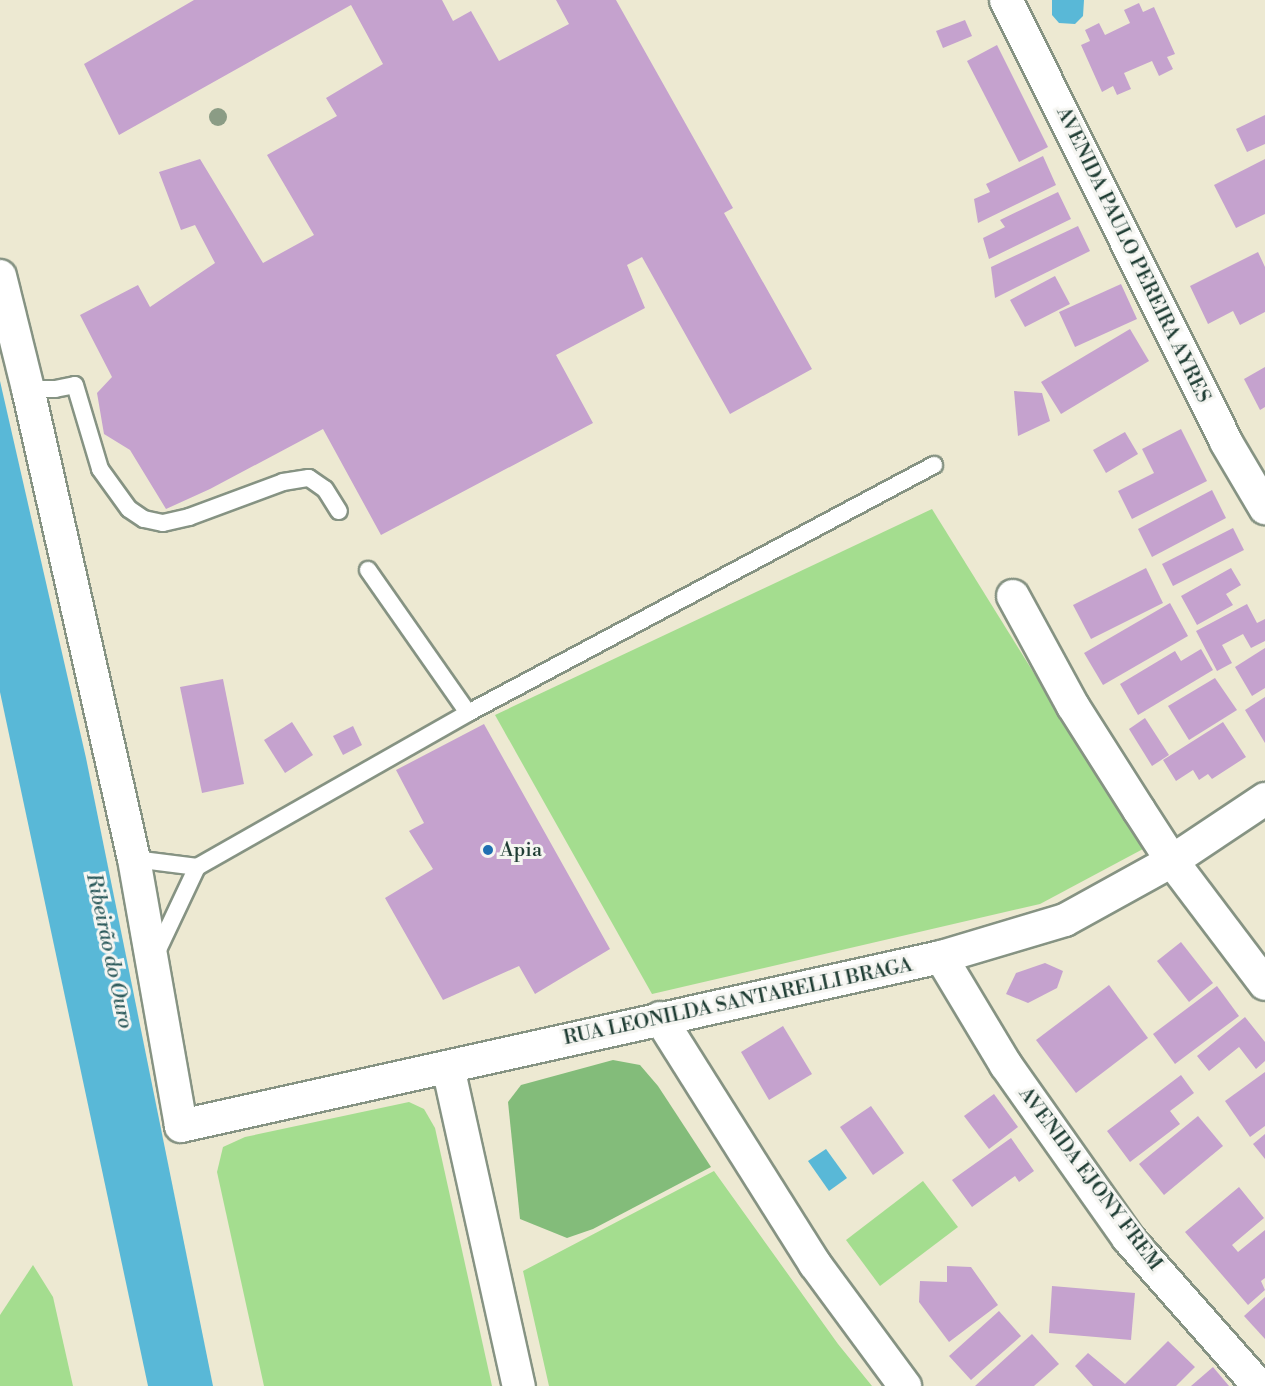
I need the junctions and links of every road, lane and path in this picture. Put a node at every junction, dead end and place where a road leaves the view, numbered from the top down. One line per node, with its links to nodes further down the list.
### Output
1 (1006, 0): 5 (street, AVENIDA PAULO PEREIRA AYRES)
2 (0, 276): 3 (street)
3 (28, 389): 6 (lane); 11 (street)
4 (934, 465): 9 (lane)
5 (1265, 508)
6 (339, 511)
7 (368, 570): 9 (lane)
8 (1013, 596): 12 (street)
9 (468, 713): 13 (lane)
10 (1265, 799): 12 (street, RUA LEONILDA SANTARELLI BRAGA)
11 (134, 859): 13 (lane); 15 (street)
12 (1172, 861): 14 (street, RUA LEONILDA SANTARELLI BRAGA); 16 (street)
13 (197, 867): 15 (lane)
14 (941, 957): 17 (street, RUA LEONILDA SANTARELLI BRAGA); 21 (street, AVENIDA EJONY FREM)
15 (151, 965): 18 (street, RUA LEONILDA SANTARELLI BRAGA)
16 (1265, 984)
17 (660, 1018): 18 (street, RUA LEONILDA SANTARELLI BRAGA); 20 (street)
18 (448, 1067): 19 (street)
19 (519, 1386)
20 (905, 1386)
21 (1259, 1386)

